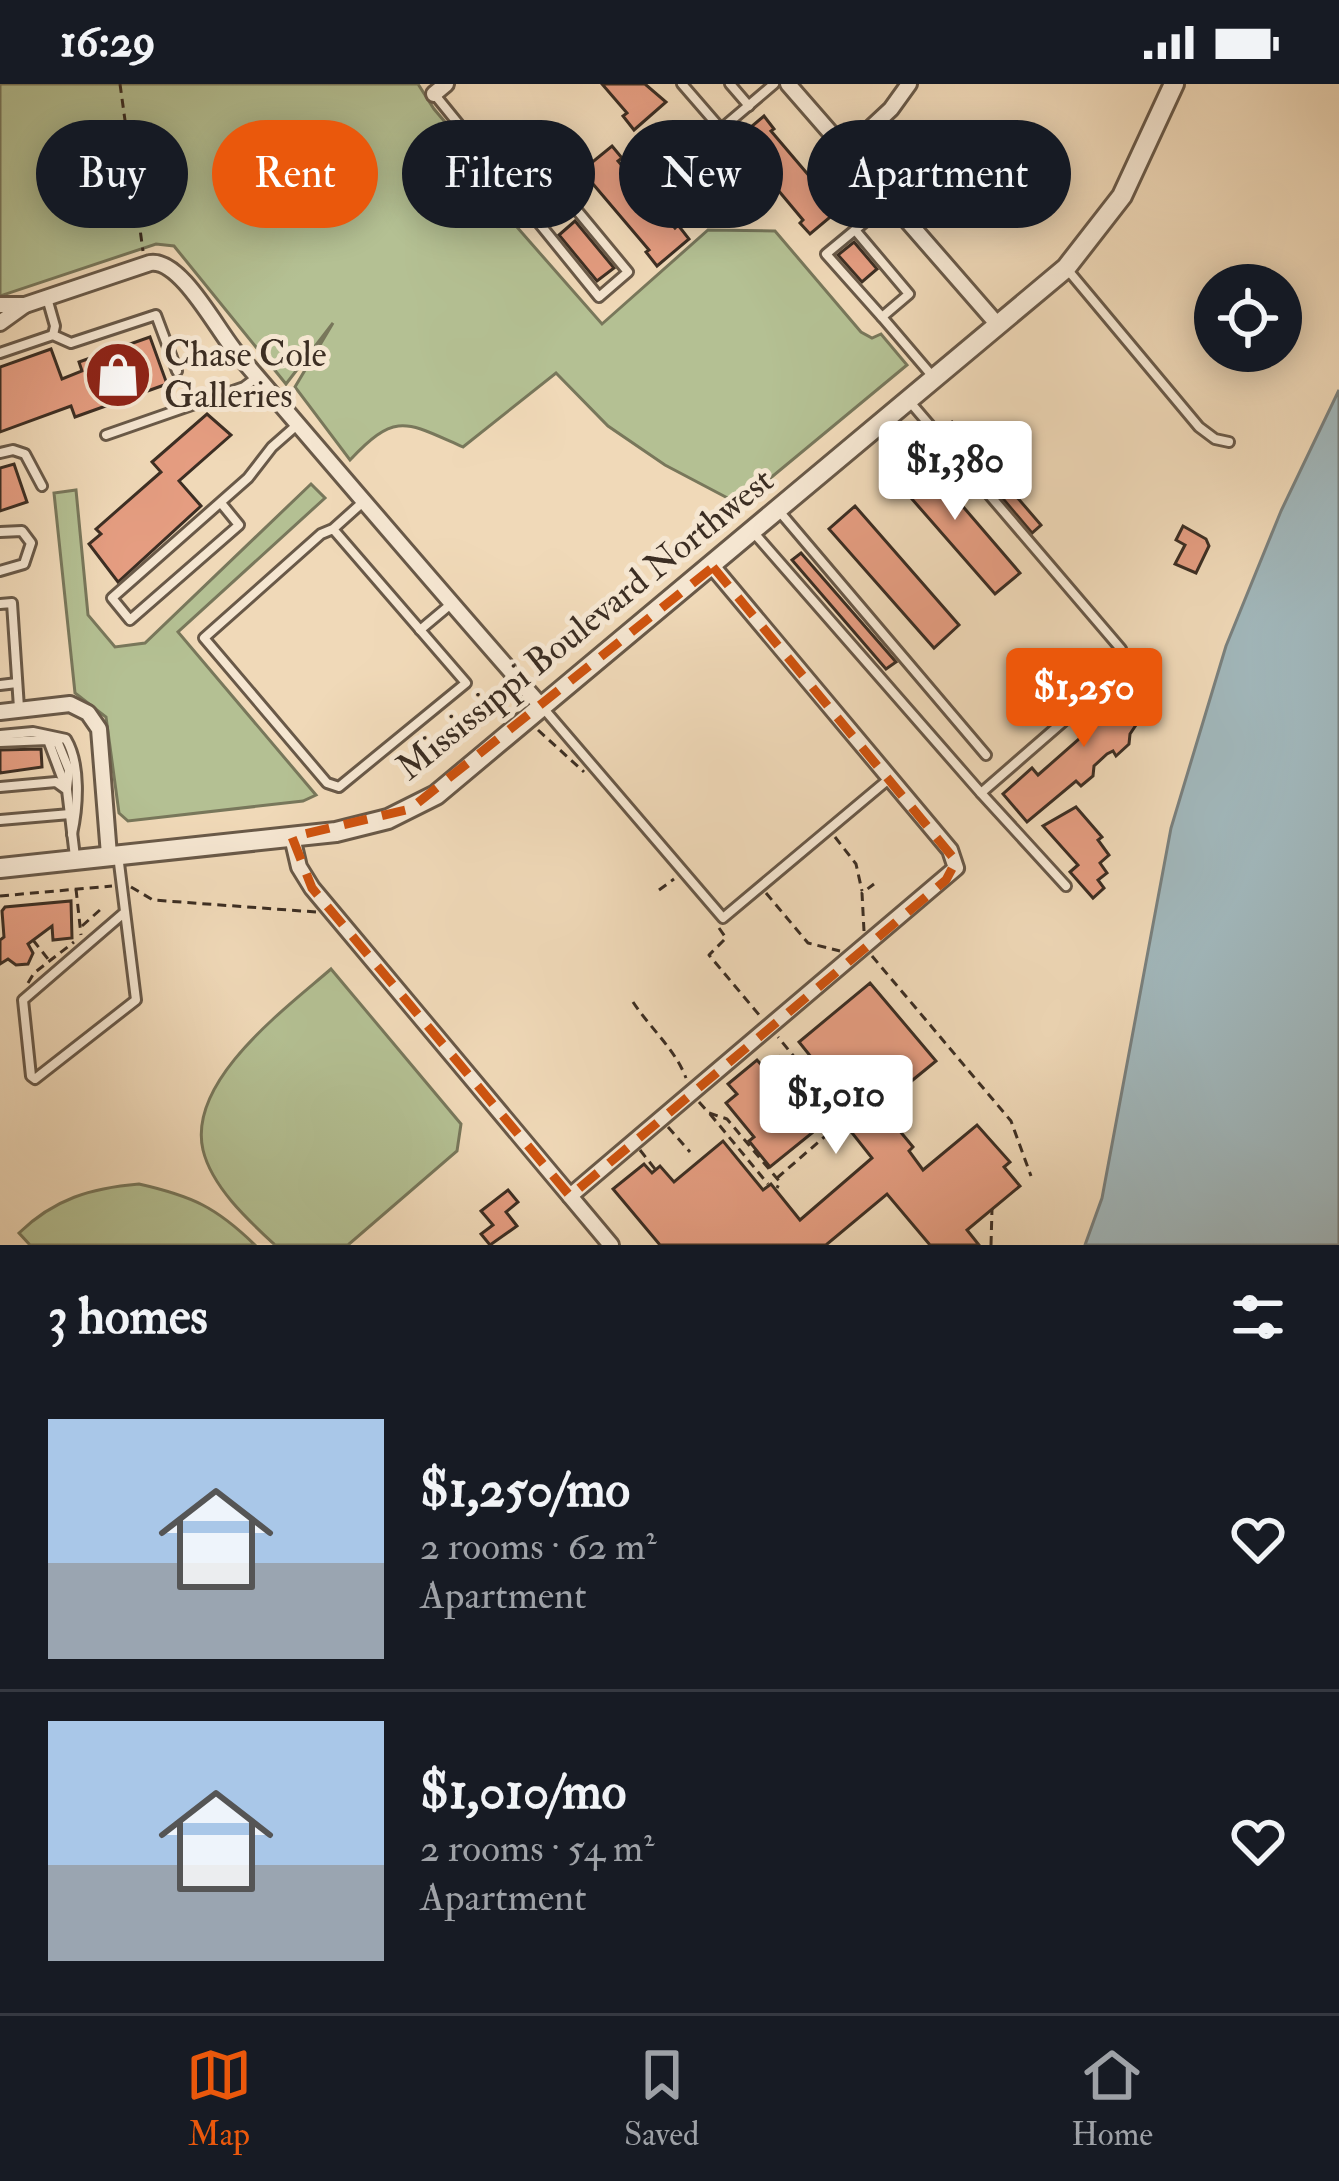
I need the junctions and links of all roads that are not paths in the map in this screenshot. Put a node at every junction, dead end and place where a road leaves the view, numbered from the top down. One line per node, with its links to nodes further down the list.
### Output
1 (682, 84): 8 (lane)
2 (730, 84): 8 (lane)
3 (774, 84): 8 (lane)
4 (788, 84): 10 (street)
5 (909, 84): 11 (street)
6 (1174, 84): 16 (street, Mississippi Boulevard Northwest)
7 (440, 89): 9 (lane)
8 (748, 106)
9 (463, 120)
10 (819, 120)
11 (879, 120)
12 (503, 175): 12 (lane)
13 (857, 228): 15 (lane)
14 (914, 228): 22 (street)
15 (855, 230): 20 (lane); 20 (lane)
16 (1066, 268): 22 (street, Mississippi Boulevard Northwest); 31 (lane)
17 (47, 298): 19 (street); 23 (lane); 26 (street)
18 (0, 305): 19 (street)
19 (25, 305): 21 (street)
20 (882, 317): 27 (lane)
21 (0, 323)
22 (998, 325): 27 (street, Mississippi Boulevard Northwest)
23 (53, 335): 24 (lane); 25 (lane)
24 (0, 353)
25 (177, 371)
26 (258, 377): 29 (street); 30 (lane)
27 (935, 379): 28 (street, Mississippi Boulevard Northwest)
28 (909, 400): 36 (street, Mississippi Boulevard Northwest); 45 (lane)
29 (298, 424): 34 (street); 35 (lane)
30 (106, 434)
31 (1229, 442)
32 (0, 453): 33 (lane)
33 (42, 486)
34 (364, 501): 37 (lane); 42 (street)
35 (221, 503): 35 (lane)
36 (778, 510): 39 (street, Mississippi Boulevard Northwest); 55 (lane)
37 (333, 529): 44 (lane); 44 (lane)
38 (0, 532): 41 (lane)
39 (753, 532): 40 (street, Mississippi Boulevard Northwest); 59 (lane)
40 (712, 567): 51 (street, Mississippi Boulevard Northwest); 56 (street)
41 (0, 571)
42 (452, 603): 44 (lane); 51 (street)
43 (0, 604): 46 (lane)
44 (420, 630)
45 (1121, 649)
46 (15, 653): 47 (lane); 49 (lane)
47 (0, 655)
48 (1133, 661): 59 (lane)
49 (17, 683): 50 (lane); 52 (lane)
50 (0, 685)
51 (543, 707): 56 (lane); 63 (street, Mississippi Boulevard Northwest)
52 (19, 710): 53 (street); 64 (street)
53 (0, 712)
54 (0, 739): 58 (lane); 62 (lane)
55 (986, 755)
56 (890, 778): 69 (street)
57 (0, 787): 58 (lane)
58 (67, 790): 60 (lane)
59 (981, 794): 67 (lane)
60 (70, 814): 61 (lane); 62 (lane)
61 (0, 820)
62 (72, 834): 65 (lane)
63 (292, 837): 64 (street, Mississippi Boulevard Northwest); 69 (street)
64 (114, 854): 65 (street, Mississippi Boulevard Northwest); 68 (lane)
65 (75, 859): 66 (street, Mississippi Boulevard Northwest)
66 (0, 868)
67 (1066, 886)
68 (124, 912): 68 (lane)
69 (570, 1196): 70 (street)
70 (611, 1245)

